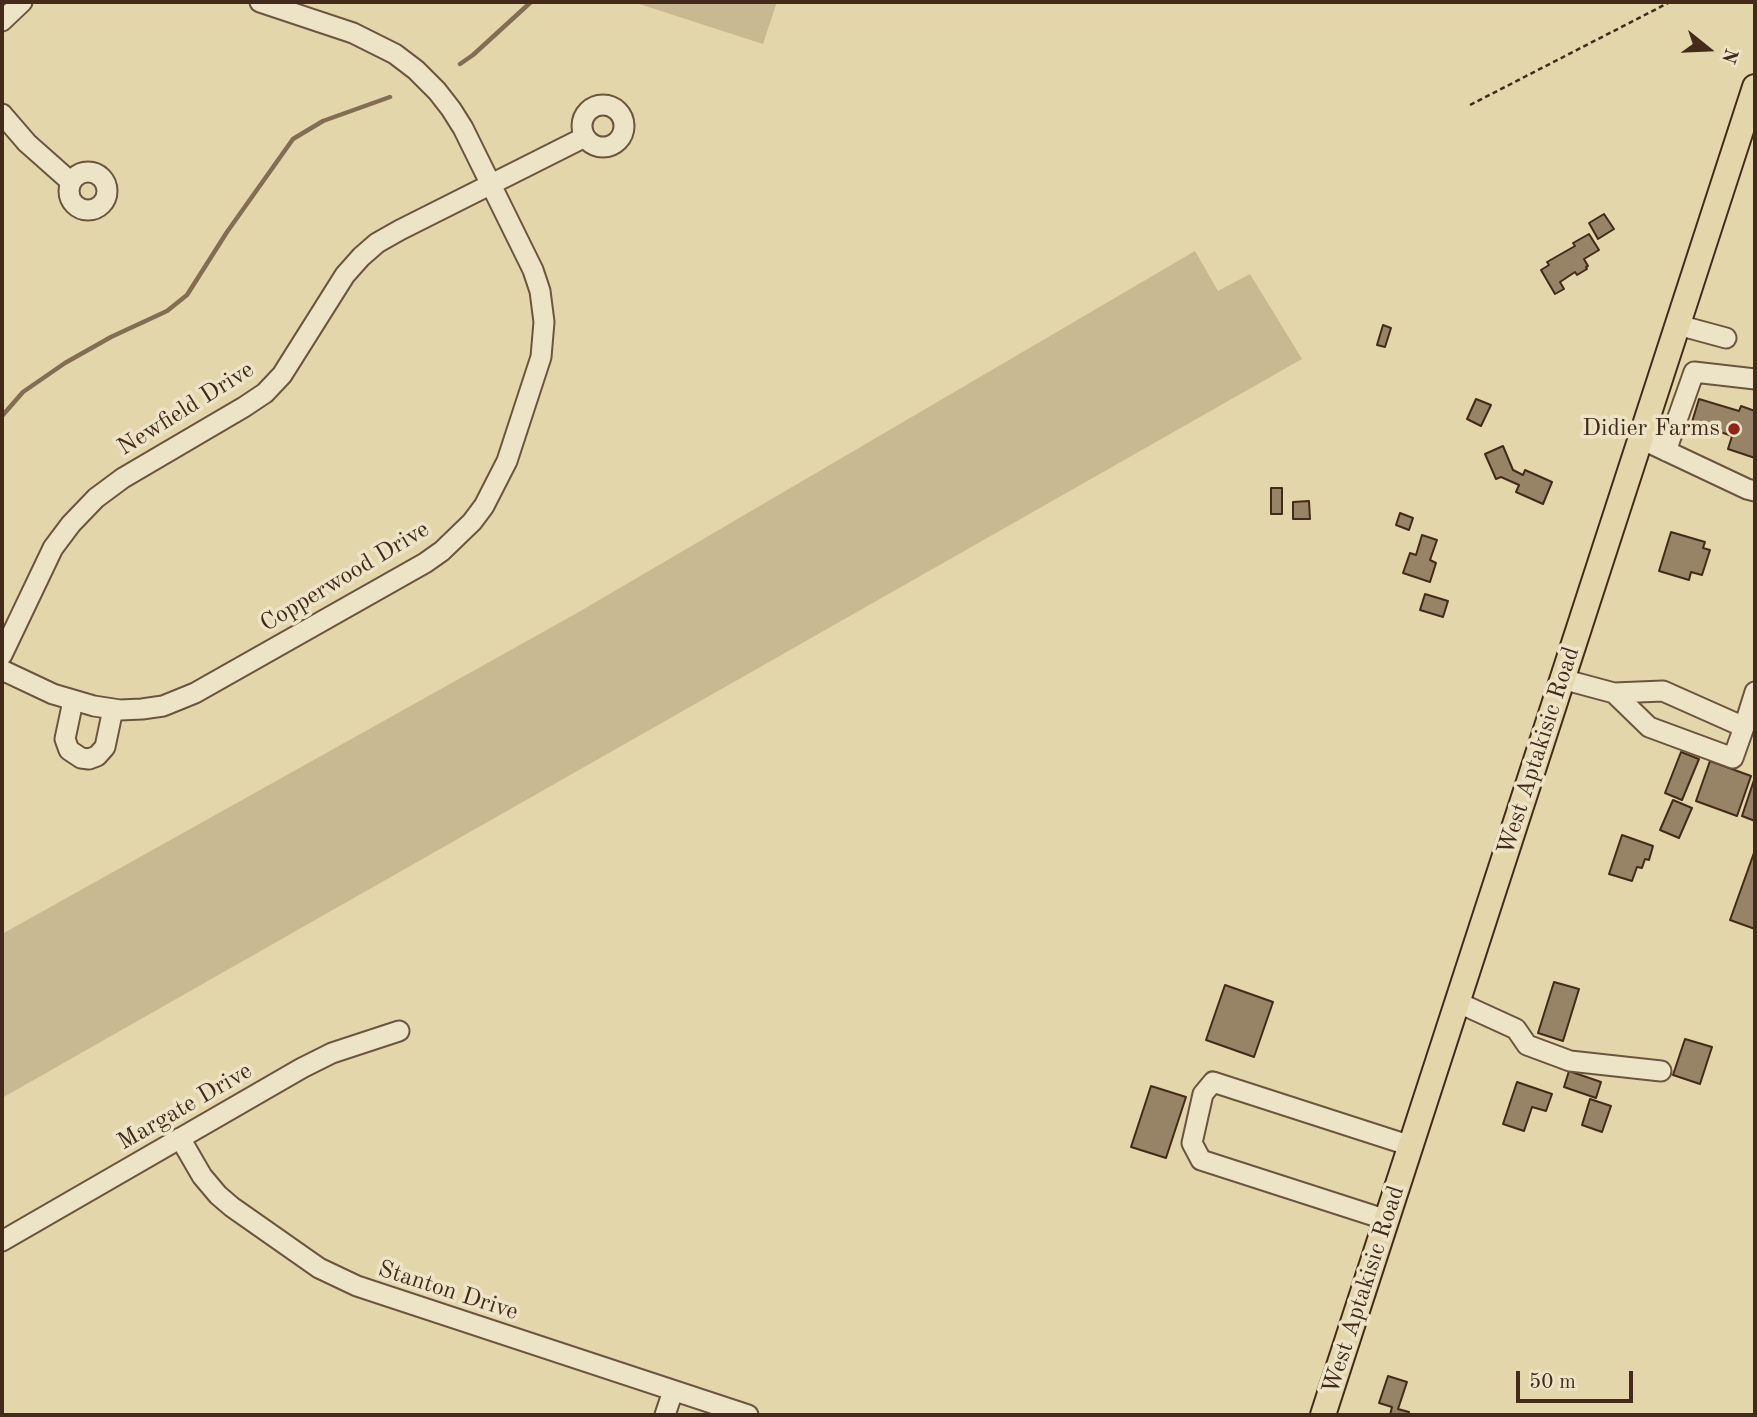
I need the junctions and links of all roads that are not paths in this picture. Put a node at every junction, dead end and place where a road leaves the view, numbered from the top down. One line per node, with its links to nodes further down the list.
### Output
1 (22, 2): 3 (street)
2 (260, 2): 8 (street, Copperwood Drive)
3 (2, 22)
4 (1753, 99): 9 (main road, West Aptakisic Road)
5 (2, 114): 7 (street)
6 (585, 137): 8 (street, Newfield Drive)
7 (71, 182)
8 (491, 185): 15 (street, Newfield Drive); 21 (street, Copperwood Drive)
9 (1678, 325): 10 (street); 12 (main road, West Aptakisic Road)
10 (1726, 338)
11 (1755, 379): 13 (street)
12 (1641, 439): 13 (street); 17 (main road, West Aptakisic Road)
13 (1666, 451): 14 (street)
14 (1755, 491)
15 (2, 655)
16 (2, 670): 20 (street, Copperwood Drive)
17 (1562, 679): 19 (street); 23 (main road, West Aptakisic Road)
18 (1755, 692): 22 (street)
19 (1614, 693): 22 (street); 22 (street)
20 (73, 701): 21 (street, Copperwood Drive); 21 (street)
21 (113, 709)
22 (1745, 727)
23 (1457, 1002): 25 (street); 27 (main road, West Aptakisic Road)
24 (399, 1031): 26 (street, Margate Drive)
25 (1661, 1071)
26 (180, 1138): 29 (street, Margate Drive); 30 (street, Stanton Drive)
27 (1410, 1146): 28 (main road, West Aptakisic Road); 28 (street)
28 (1387, 1220): 33 (main road, West Aptakisic Road)
29 (2, 1241)
30 (673, 1391): 31 (street); 32 (street, Stanton Drive)
31 (665, 1415)
32 (748, 1415)
33 (1323, 1415)

